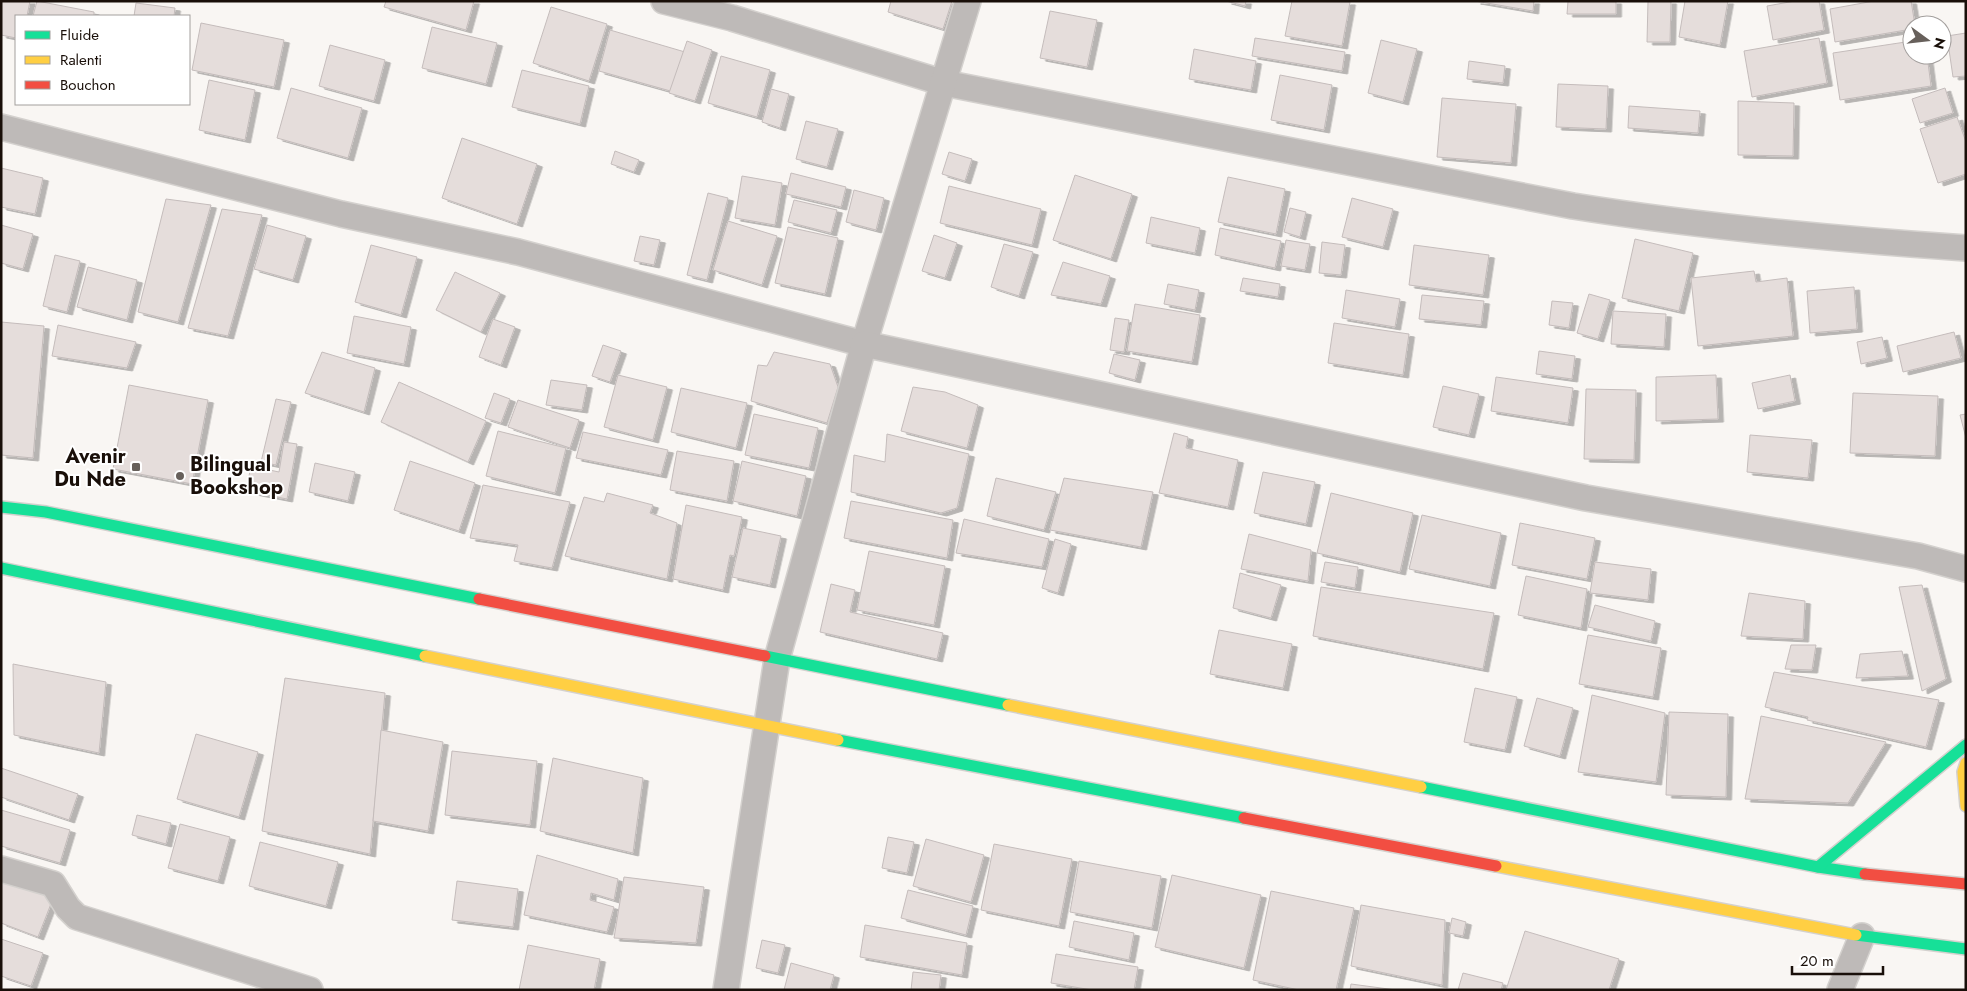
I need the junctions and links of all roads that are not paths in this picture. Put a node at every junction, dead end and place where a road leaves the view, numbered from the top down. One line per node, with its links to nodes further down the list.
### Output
1 (664, 1): 3 (street)
2 (968, 1): 4 (street)
3 (734, 10): 4 (street)
4 (944, 82): 6 (street); 7 (street)
5 (1, 127): 7 (street)
6 (1966, 248)
7 (864, 344): 10 (street); 11 (street)
8 (1, 507): 11 (main road)
9 (1, 568): 12 (main road)
10 (1966, 569)
11 (777, 659): 12 (street); 16 (main road)
12 (766, 726): 19 (main road); 22 (street)
13 (1966, 745): 16 (main road)
14 (1966, 763): 15 (main road)
15 (1966, 806)
16 (1818, 867): 18 (main road)
17 (1, 869): 21 (street)
18 (1966, 884)
19 (1862, 936): 20 (main road); 23 (street)
20 (1966, 949)
21 (310, 990)
22 (726, 990)
23 (1840, 990)

